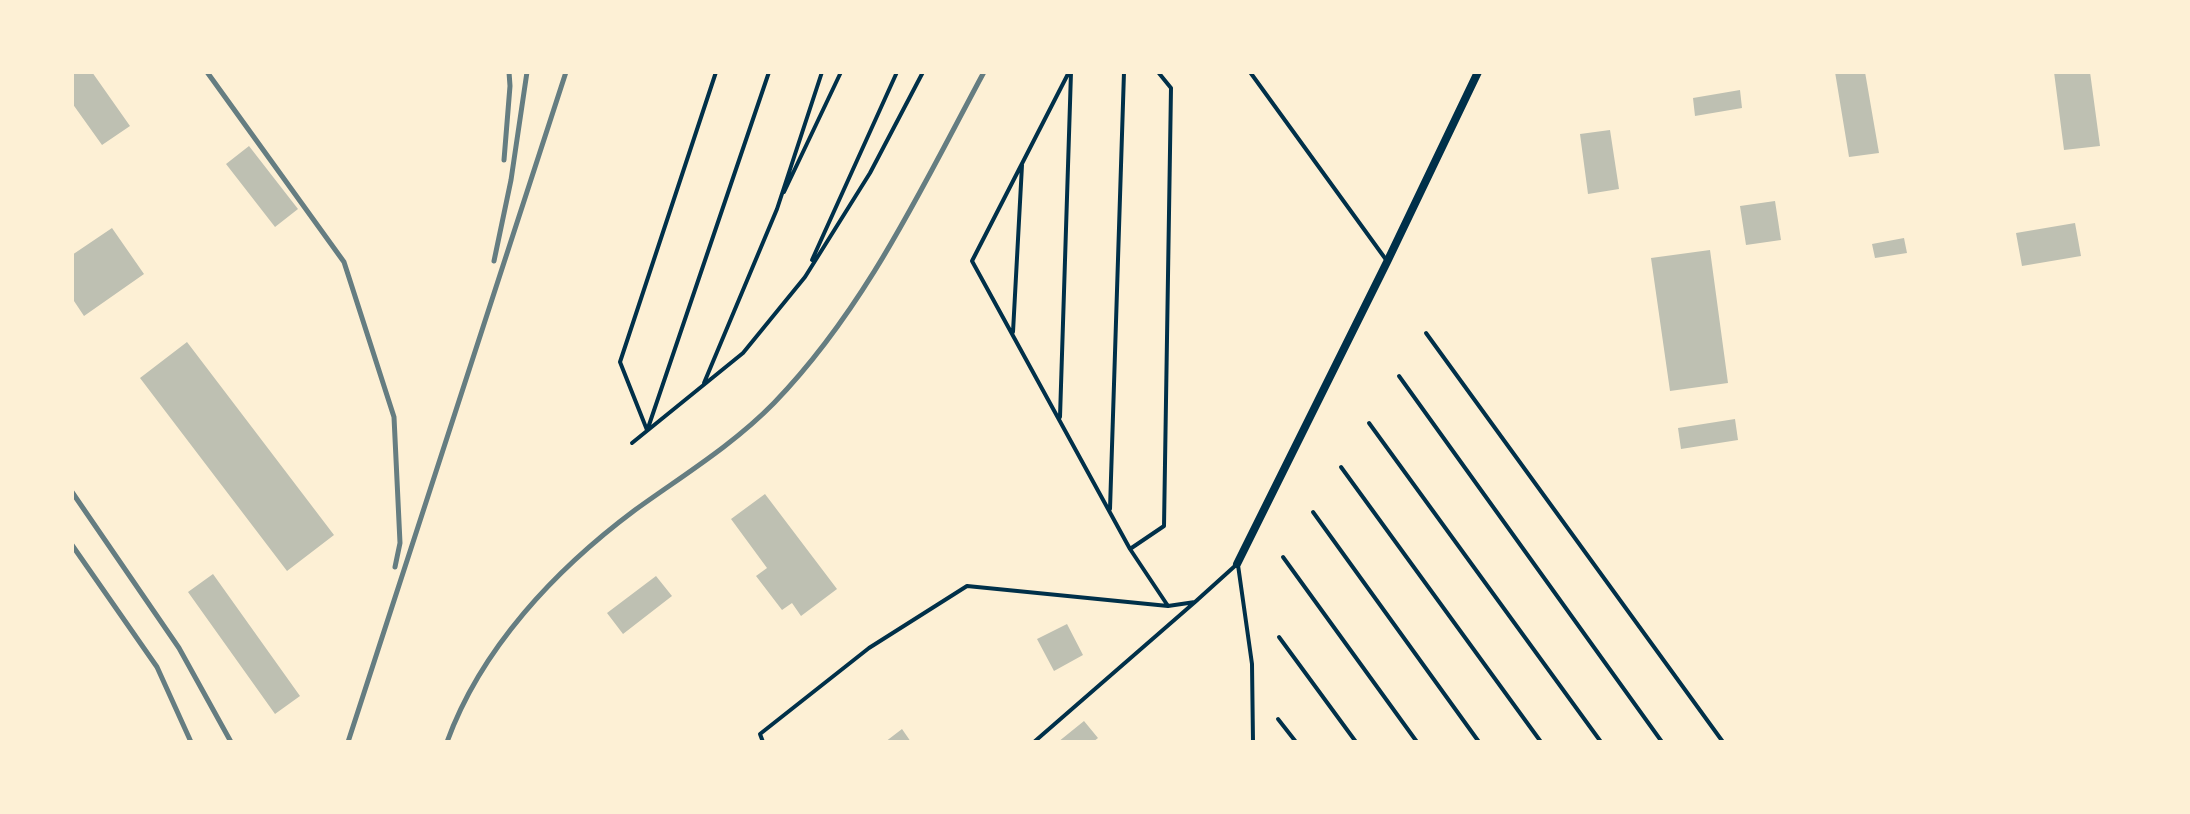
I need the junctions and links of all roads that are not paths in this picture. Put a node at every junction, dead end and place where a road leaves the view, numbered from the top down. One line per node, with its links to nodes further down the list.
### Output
1 (716, 72): 22 (lane)
2 (769, 72): 22 (lane)
3 (822, 72): 13 (lane)
4 (841, 72): 13 (lane)
5 (897, 72): 15 (lane)
6 (923, 72): 15 (lane)
7 (1070, 72): 12 (lane); 20 (lane)
8 (1124, 72): 25 (lane)
9 (1158, 72): 27 (lane)
10 (1250, 72): 14 (lane)
11 (1478, 72): 14 (street)
12 (1023, 162): 17 (lane); 17 (lane)
13 (777, 209): 19 (lane)
14 (1387, 262): 29 (street)
15 (805, 277): 19 (lane)
16 (1426, 333): 44 (lane)
17 (1012, 334): 20 (lane)
18 (1399, 376): 43 (lane)
19 (703, 385): 22 (lane)
20 (1060, 420): 25 (lane)
21 (1369, 423): 42 (lane)
22 (647, 430): 23 (lane)
23 (632, 443)
24 (1341, 467): 41 (lane)
25 (1110, 511): 27 (lane)
26 (1313, 512): 40 (lane)
27 (1130, 549): 31 (lane)
28 (1283, 557): 39 (lane)
29 (1237, 564): 30 (lane); 36 (lane)
30 (1195, 602): 31 (lane); 35 (lane)
31 (1168, 606): 34 (lane)
32 (1279, 637): 38 (lane)
33 (1278, 719): 37 (lane)
34 (763, 742)
35 (1034, 742)
36 (1253, 742)
37 (1296, 742)
38 (1356, 742)
39 (1417, 742)
40 (1479, 742)
41 (1541, 742)
42 (1601, 742)
43 (1662, 742)
44 (1723, 742)

